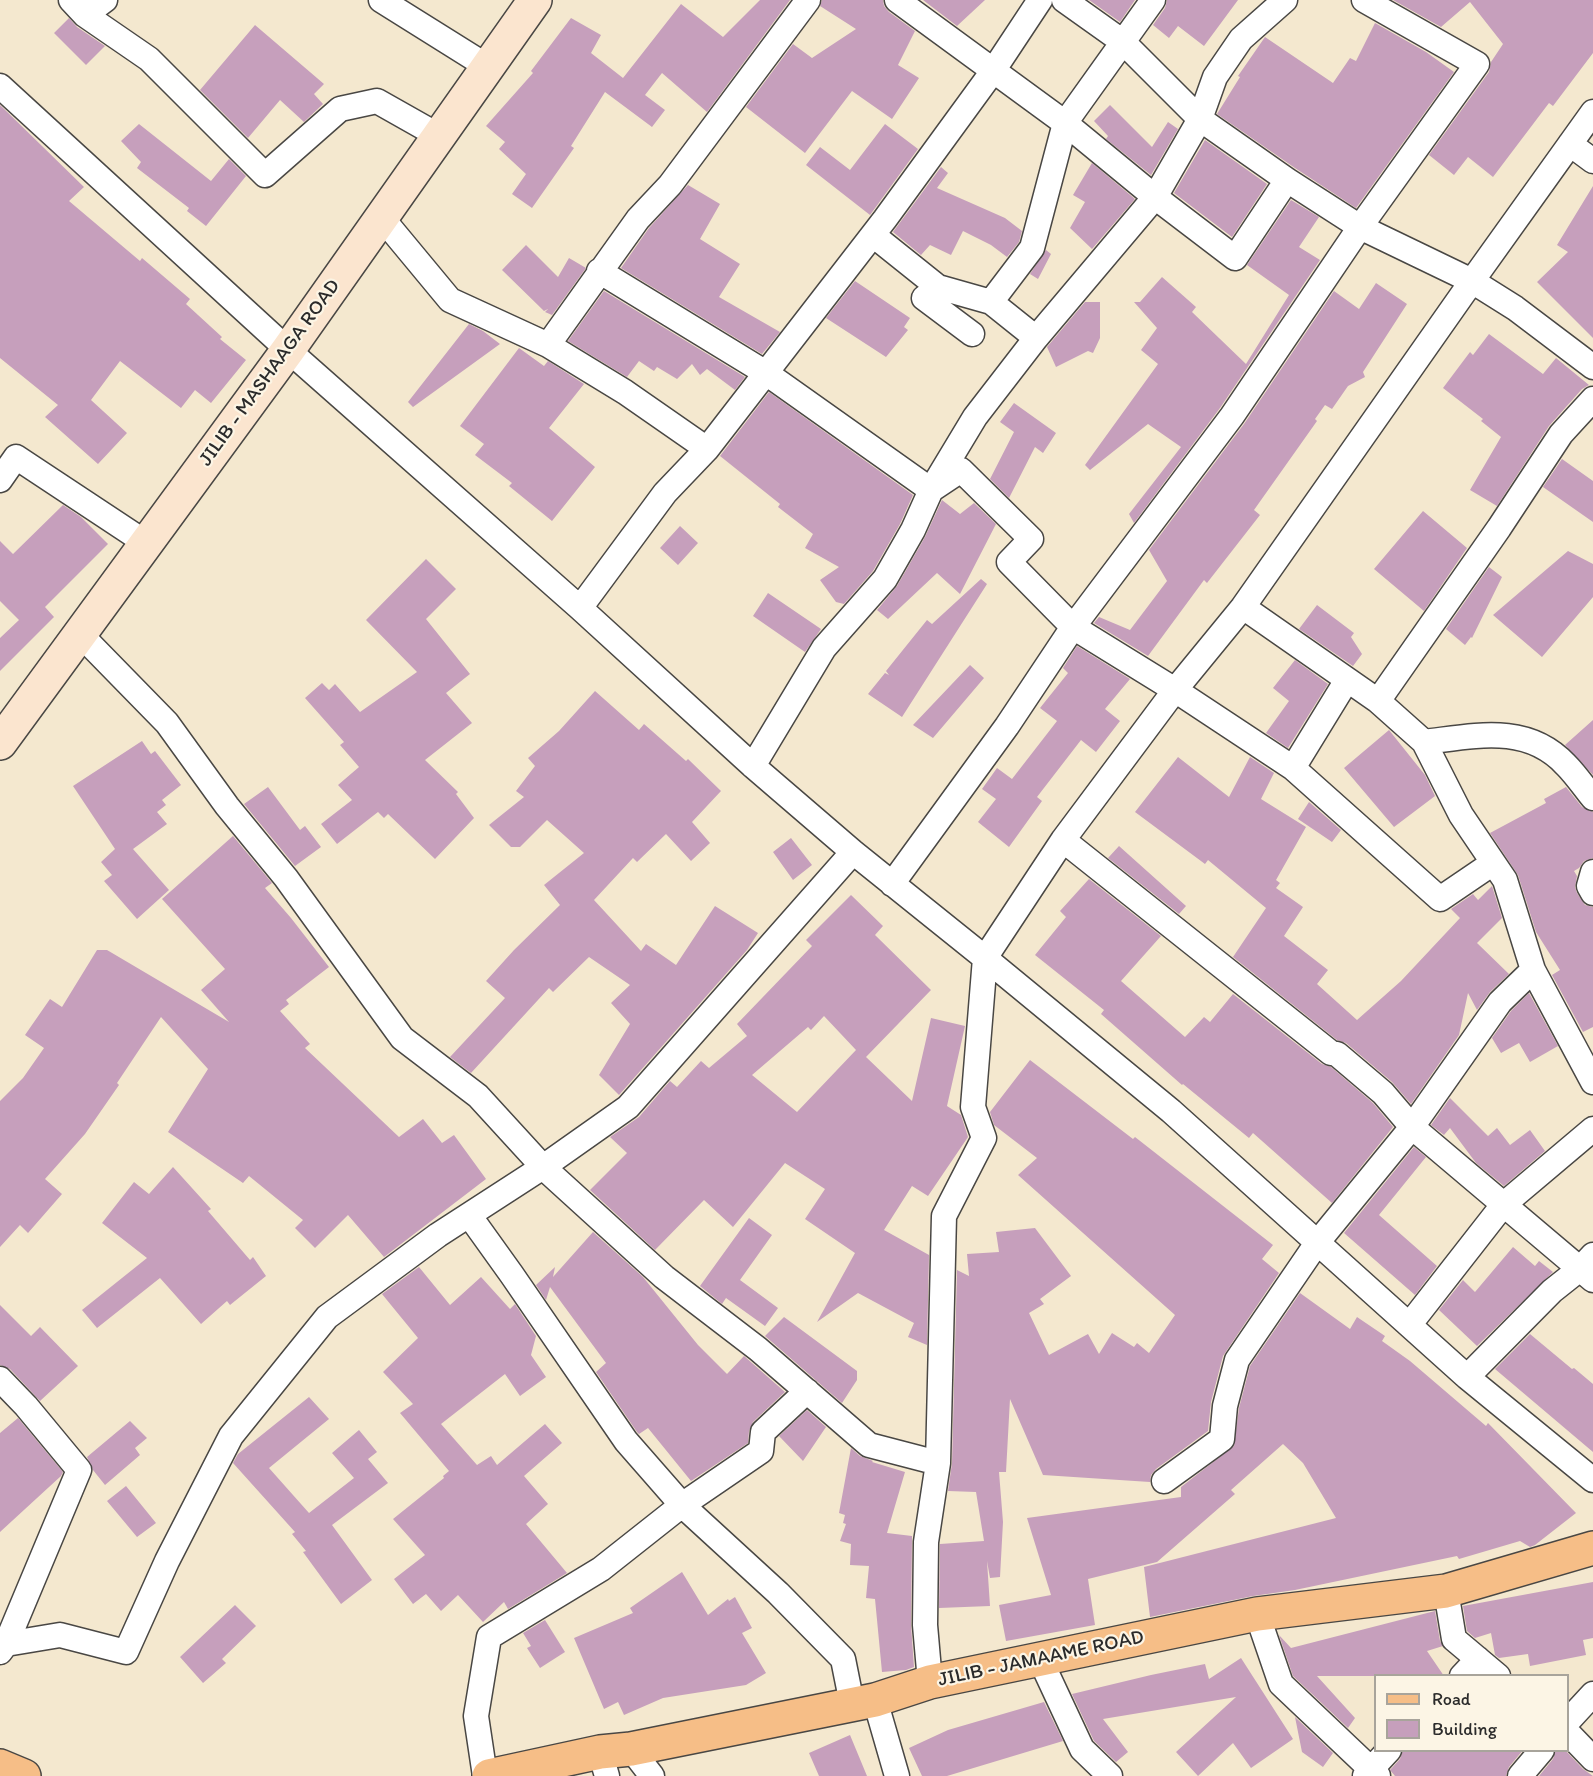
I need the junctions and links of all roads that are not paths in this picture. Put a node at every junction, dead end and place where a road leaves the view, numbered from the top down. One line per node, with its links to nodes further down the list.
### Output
1 (105, 0): 11 (street)
2 (381, 0): 13 (street)
3 (535, 0): 13 (main road, JILIB - MASHAAGA ROAD)
4 (808, 0): 27 (street)
5 (897, 0): 14 (street)
6 (1040, 0): 14 (street)
7 (1064, 0): 12 (street)
8 (1153, 0): 12 (street)
9 (1285, 0): 17 (street)
10 (1364, 0): 25 (street)
11 (78, 7): 19 (street)
12 (1123, 42): 17 (street); 18 (street)
13 (488, 67): 19 (main road, JILIB - MASHAAGA ROAD)
14 (993, 71): 18 (street); 26 (street)
15 (0, 86): 34 (street)
16 (1593, 112): 20 (street)
17 (1200, 119): 22 (street); 23 (street)
18 (1065, 123): 23 (street); 30 (street)
19 (439, 136): 24 (main road, JILIB - MASHAAGA ROAD)
20 (1570, 144): 21 (street); 28 (street)
21 (1593, 161)
22 (1287, 180): 23 (street); 25 (street)
23 (1155, 197): 32 (street)
24 (382, 218): 33 (street); 34 (main road, JILIB - MASHAAGA ROAD)
25 (1360, 227): 28 (street); 44 (street)
26 (873, 235): 29 (street); 36 (street)
27 (600, 271): 33 (street); 36 (street)
28 (1472, 281): 35 (street); 42 (street)
29 (938, 287): 30 (street); 31 (street)
30 (991, 302): 32 (street)
31 (972, 334)
32 (1036, 338): 40 (street)
33 (548, 345): 38 (street)
34 (288, 350): 41 (main road, JILIB - MASHAAGA ROAD); 43 (street)
35 (1593, 367)
36 (766, 373): 38 (street); 40 (street)
37 (1593, 399): 48 (street)
38 (707, 449): 43 (street)
39 (0, 480): 41 (street)
40 (930, 490): 44 (street); 51 (street)
41 (146, 543): 45 (main road, JILIB - MASHAAGA ROAD)
42 (1243, 607): 46 (street); 47 (street)
43 (580, 608): 51 (street)
44 (1073, 627): 47 (street); 58 (street)
45 (79, 633): 50 (main road, JILIB - MASHAAGA ROAD); 65 (street)
46 (1347, 680): 48 (street); 52 (street)
47 (1175, 690): 52 (street); 54 (street)
48 (1378, 702): 49 (street)
49 (1424, 742): 53 (street); 56 (street)
50 (0, 743)
51 (753, 766): 55 (street)
52 (1293, 768): 56 (street)
53 (1593, 798)
54 (1063, 840): 60 (street); 63 (street)
55 (853, 852): 58 (street); 65 (street)
56 (1493, 863): 61 (street)
57 (1593, 872): 59 (street)
58 (892, 884): 60 (street)
59 (1593, 893)
60 (985, 958): 68 (street); 74 (street)
61 (1533, 970): 62 (street); 63 (street)
62 (1593, 1082)
63 (1412, 1127): 66 (street); 68 (street)
64 (1593, 1129): 66 (street)
65 (543, 1167): 67 (street); 73 (street)
66 (1503, 1205): 69 (street); 70 (street)
67 (469, 1215): 77 (street); 81 (street)
68 (1317, 1243): 70 (street); 76 (street)
69 (1589, 1268): 71 (street)
70 (1410, 1324): 71 (street)
71 (1467, 1377): 75 (street)
72 (0, 1379): 81 (street)
73 (807, 1391): 74 (street); 77 (street)
74 (938, 1463): 85 (street)
75 (1593, 1480)
76 (1164, 1481)
77 (682, 1505): 87 (street); 97 (street)
78 (1593, 1548): 79 (main road, JILIB - JAMAAME ROAD)
79 (1446, 1591): 80 (main road, JILIB - JAMAAME ROAD); 83 (street)
80 (1257, 1614): 82 (main road, JILIB - JAMAAME ROAD); 95 (street)
81 (3, 1648)
82 (1040, 1659): 85 (main road, JILIB - JAMAAME ROAD); 100 (street)
83 (1470, 1667): 84 (street)
84 (1492, 1674)
85 (930, 1682): 87 (main road, JILIB - JAMAAME ROAD)
86 (1593, 1694): 88 (street)
87 (863, 1702): 92 (main road, JILIB - JAMAAME ROAD); 99 (street)
88 (1569, 1720)
89 (1569, 1734): 93 (street)
90 (1388, 1752): 95 (street)
91 (1540, 1752): 101 (street)
92 (613, 1759): 97 (main road, JILIB - JAMAAME ROAD); 98 (street)
93 (1593, 1759)
94 (0, 1766): 96 (main road)
95 (1371, 1774)
96 (24, 1776)
97 (487, 1776)
98 (652, 1776)
99 (897, 1776)
100 (1110, 1776)
101 (1520, 1776)

